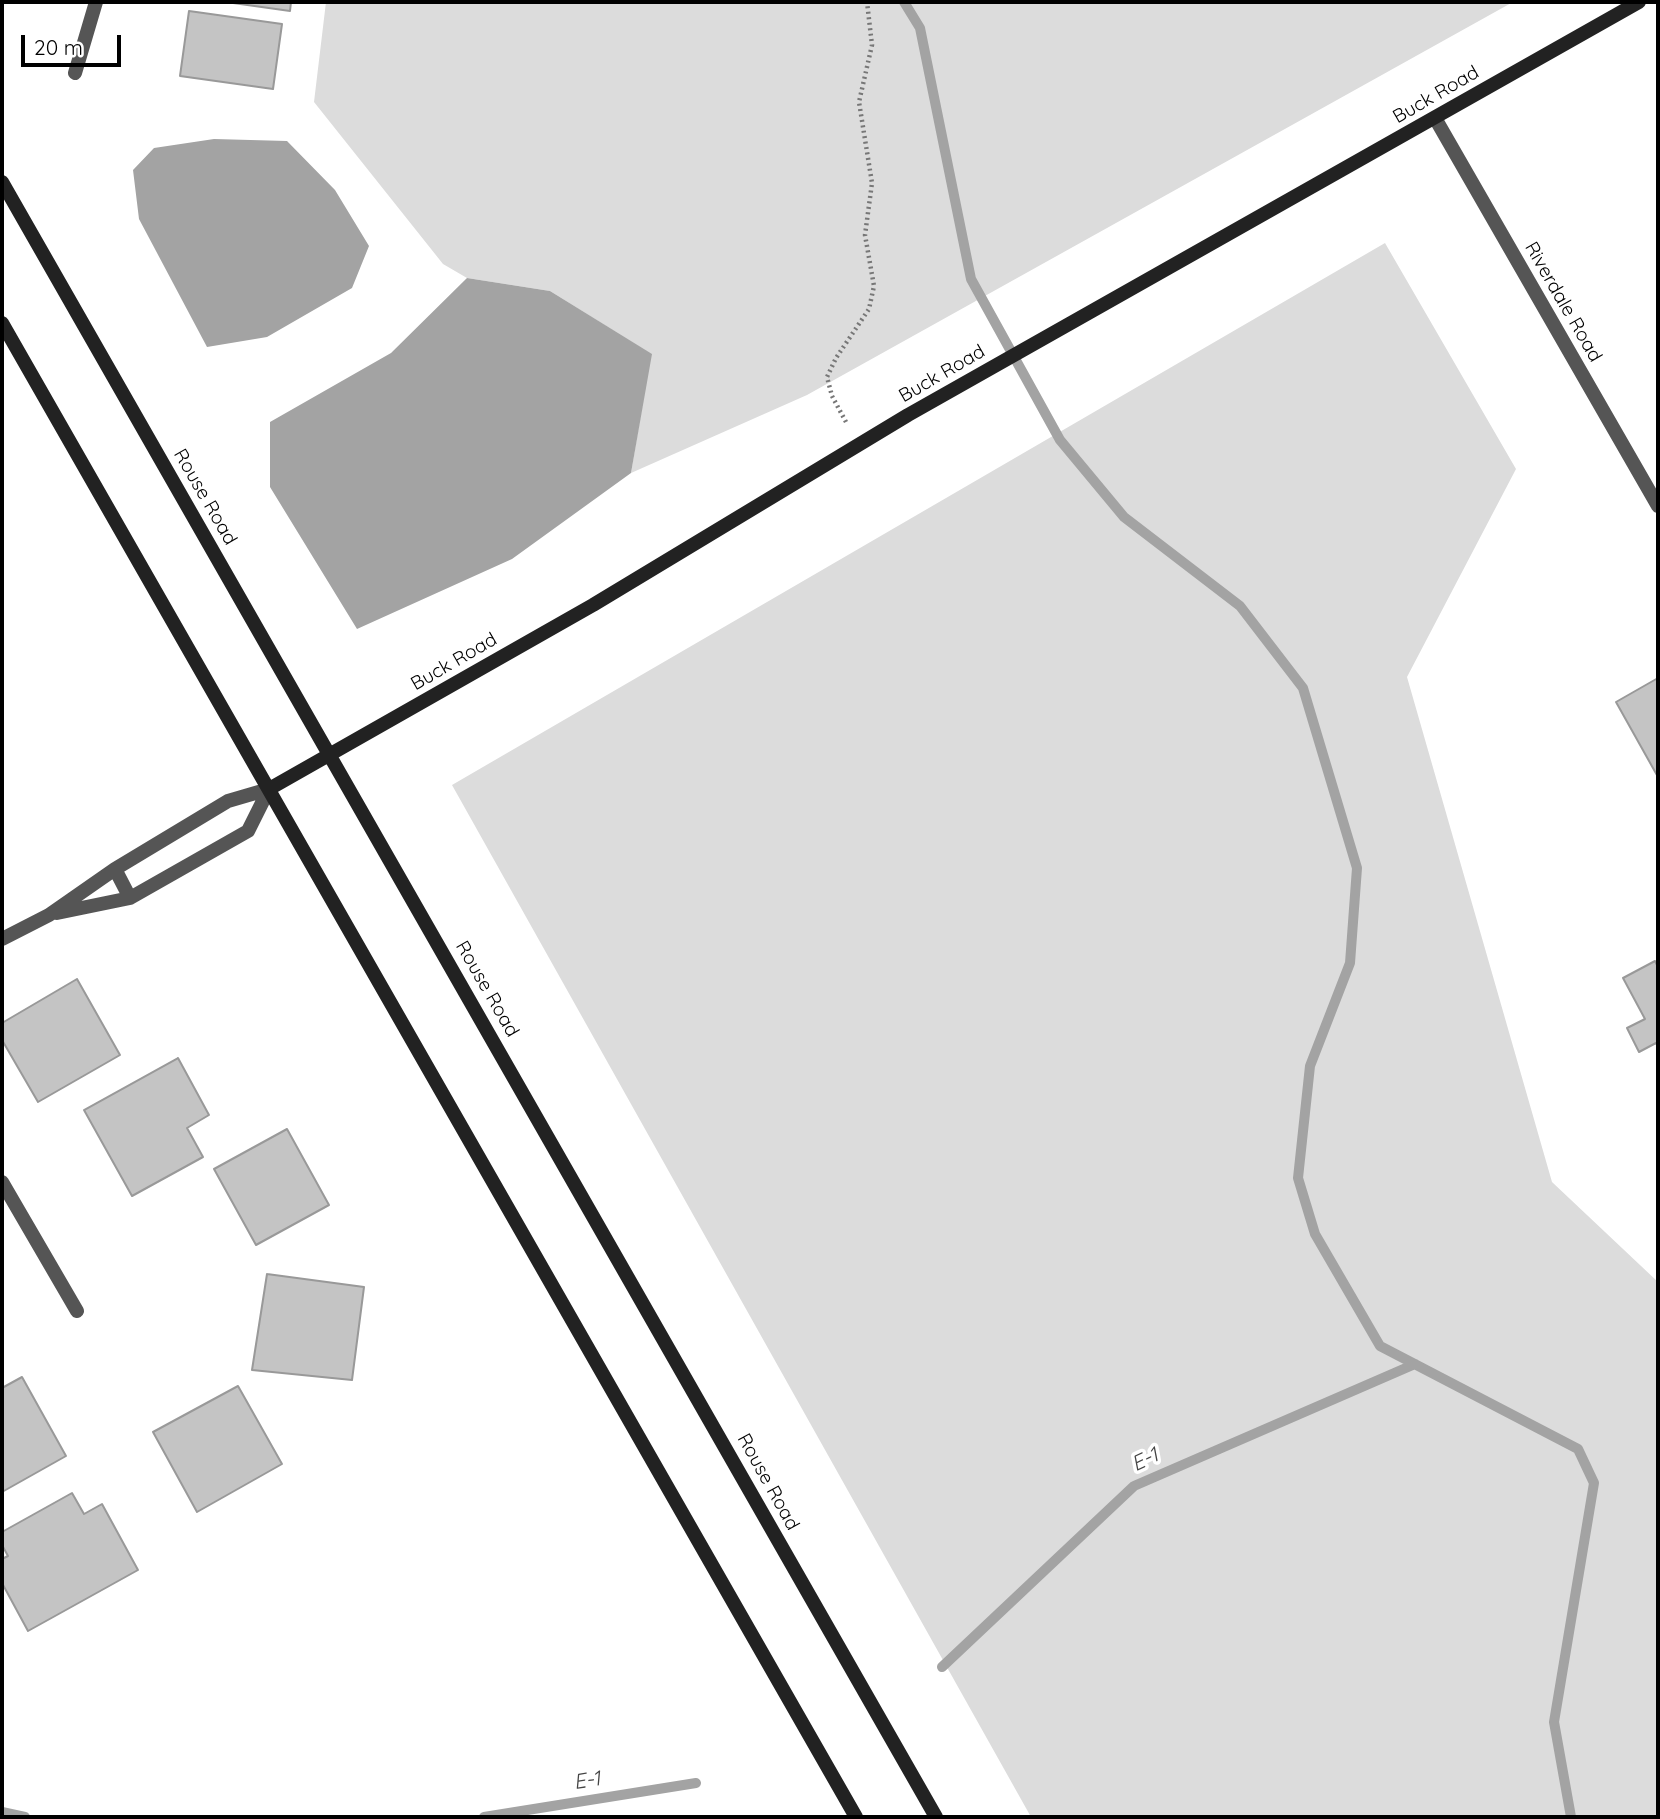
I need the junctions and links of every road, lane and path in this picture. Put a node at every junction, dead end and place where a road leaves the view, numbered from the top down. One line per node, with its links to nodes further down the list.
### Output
1 (96, 2): 4 (street)
2 (867, 2): 8 (path)
3 (1639, 2): 5 (street, Buck Road)
4 (75, 73)
5 (1435, 118): 9 (street, Riverdale Road); 10 (street, Buck Road)
6 (2, 182): 10 (street, Rouse Road)
7 (2, 323): 11 (street)
8 (846, 422)
9 (1658, 506)
10 (330, 754): 11 (street, Buck Road); 19 (street, Rouse Road)
11 (269, 789): 12 (street, Buck Road); 13 (street, Buck Road); 18 (street)
12 (115, 869): 13 (street); 14 (street, Buck Road)
13 (130, 898): 14 (street, Buck Road)
14 (49, 915): 15 (street, Buck Road)
15 (2, 939)
16 (2, 1182): 17 (street)
17 (77, 1311)
18 (856, 1817)
19 (936, 1817)

